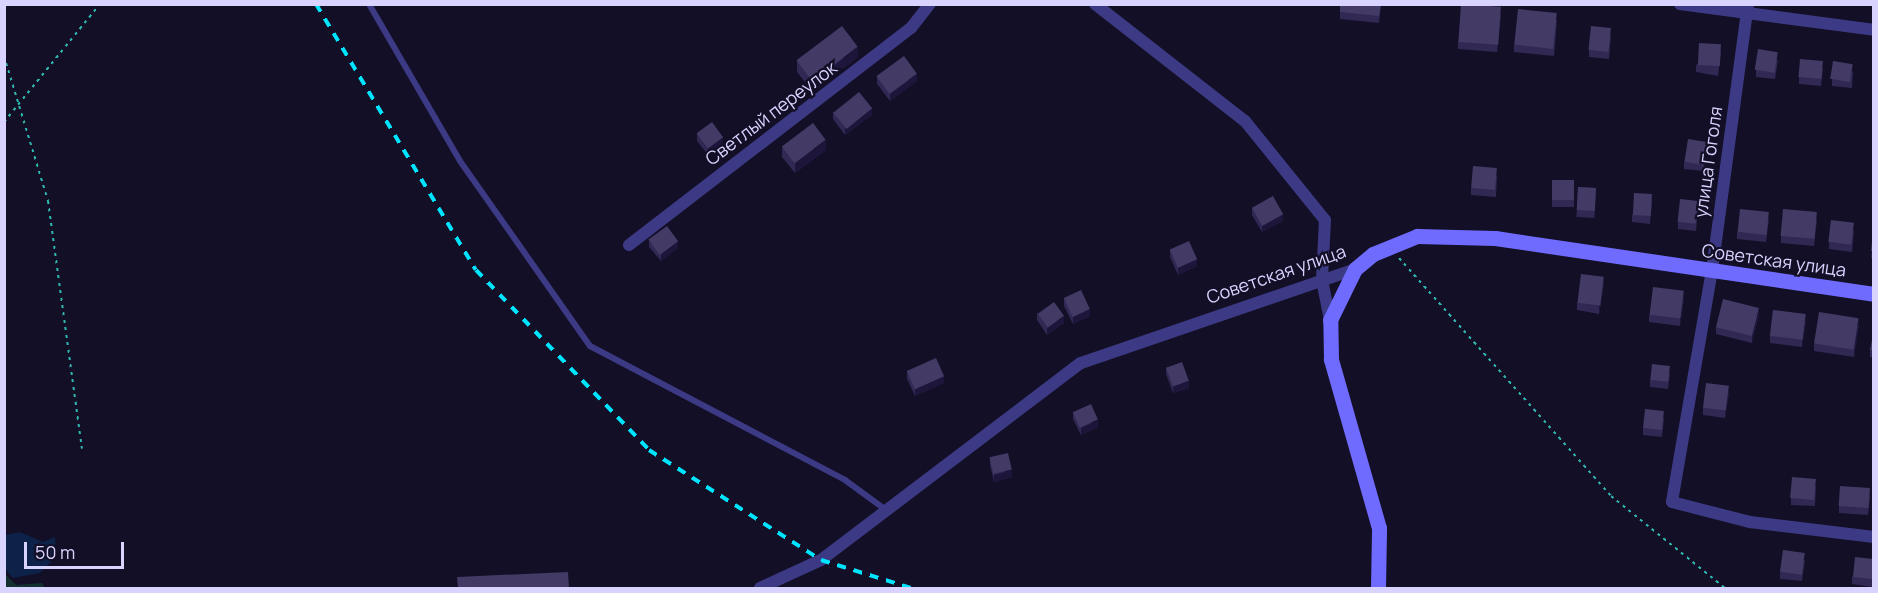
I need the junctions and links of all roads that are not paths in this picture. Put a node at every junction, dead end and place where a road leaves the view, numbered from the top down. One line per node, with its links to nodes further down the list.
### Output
1 (369, 4): 13 (lane)
2 (930, 4): 7 (street, Светлый переулок)
3 (1095, 4): 10 (street)
4 (1680, 4): 5 (street)
5 (1748, 9): 6 (street); 9 (street, улица Гоголя)
6 (1874, 30)
7 (629, 244)
8 (1355, 269): 9 (street, Советская улица); 10 (street, Советская улица); 12 (street)
9 (1712, 270): 11 (street, Советская улица); 14 (street, улица Гоголя)
10 (1322, 280): 12 (street); 13 (street, Советская улица)
11 (1874, 294)
12 (1330, 320): 16 (street)
13 (886, 510): 15 (street, Советская улица)
14 (1874, 537)
15 (760, 588)
16 (1378, 588)

